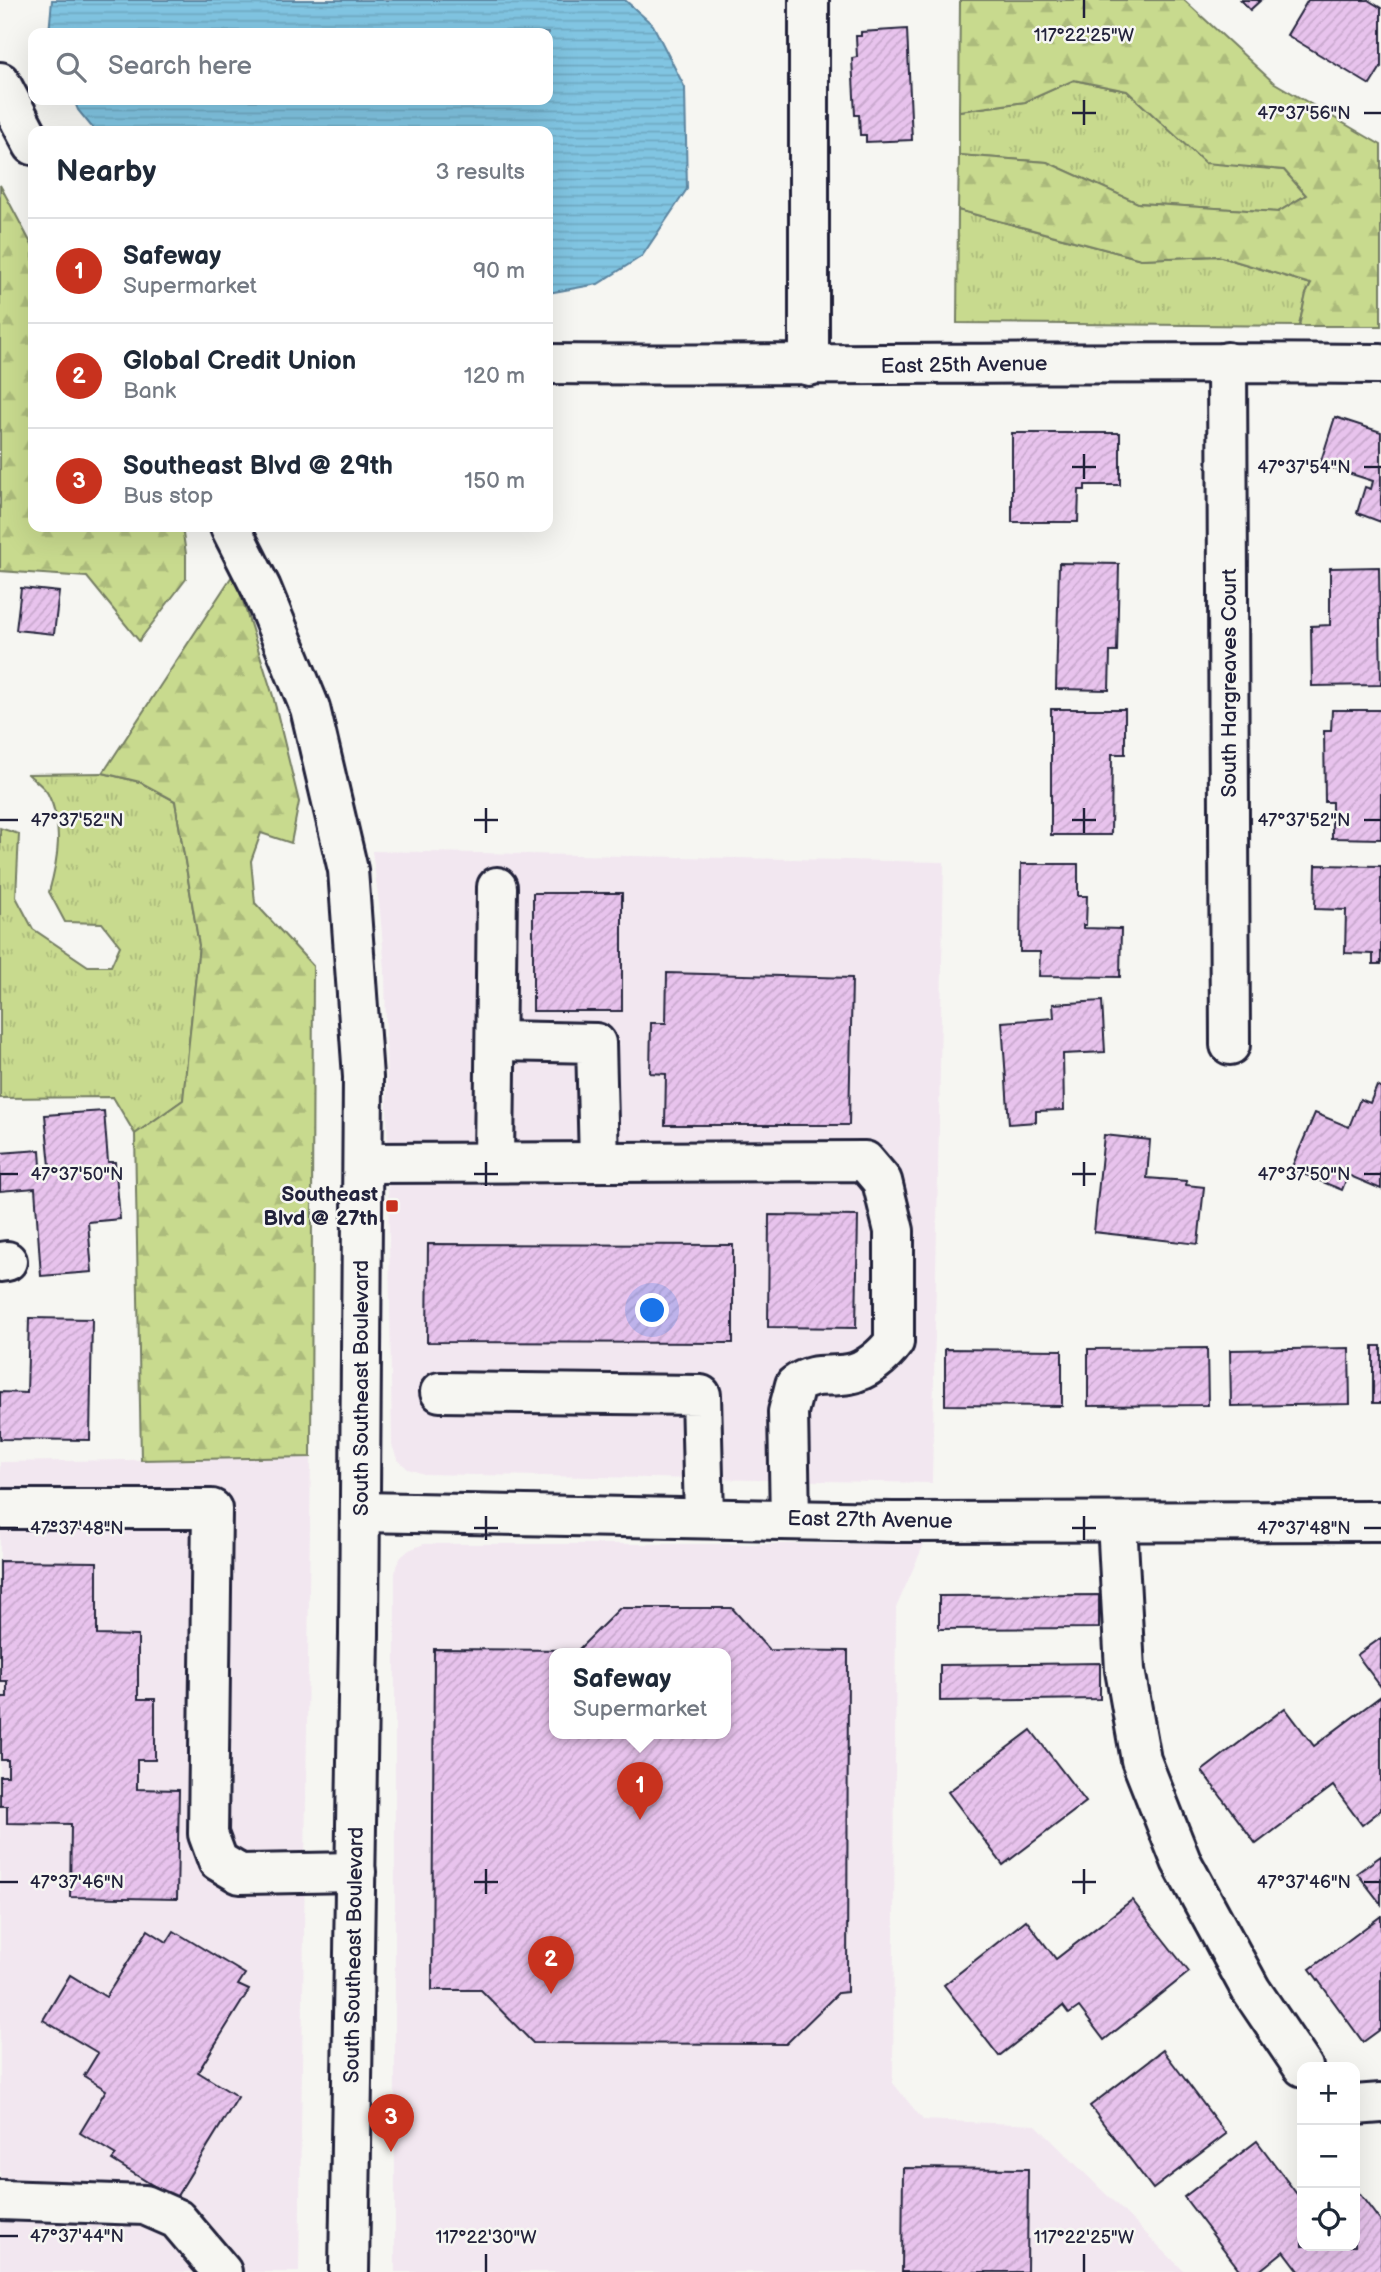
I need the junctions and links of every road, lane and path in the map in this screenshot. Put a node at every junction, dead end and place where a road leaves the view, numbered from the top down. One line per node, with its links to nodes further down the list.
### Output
1 (809, 0): 7 (street)
2 (0, 82): 3 (street)
3 (28, 135)
4 (1227, 362): 6 (street, East 25th Avenue); 7 (street, East 25th Avenue); 11 (street, South Hargreaves Court)
5 (553, 364): 7 (street, East 25th Avenue)
6 (1381, 364)
7 (808, 366)
8 (233, 532): 14 (street, South Southeast Boulevard)
9 (497, 887): 10 (street)
10 (496, 1041): 12 (street); 13 (street)
11 (1230, 1045)
12 (494, 1162): 13 (street); 14 (street)
13 (599, 1162): 19 (street)
14 (363, 1163): 17 (street, South Southeast Boulevard)
15 (440, 1392): 18 (street)
16 (0, 1509): 22 (street)
17 (360, 1512): 18 (street, East 27th Avenue); 22 (street, South Southeast Boulevard)
18 (704, 1518): 19 (street, East 27th Avenue)
19 (790, 1520): 21 (street, East 27th Avenue)
20 (1381, 1521): 21 (street, East 27th Avenue)
21 (1117, 1522): 23 (street)
22 (356, 1872): 28 (street, South Southeast Boulevard)
23 (1300, 2062)
24 (1381, 2103): 25 (street)
25 (1360, 2105)
26 (0, 2200): 27 (street)
27 (222, 2272)
28 (349, 2272)

